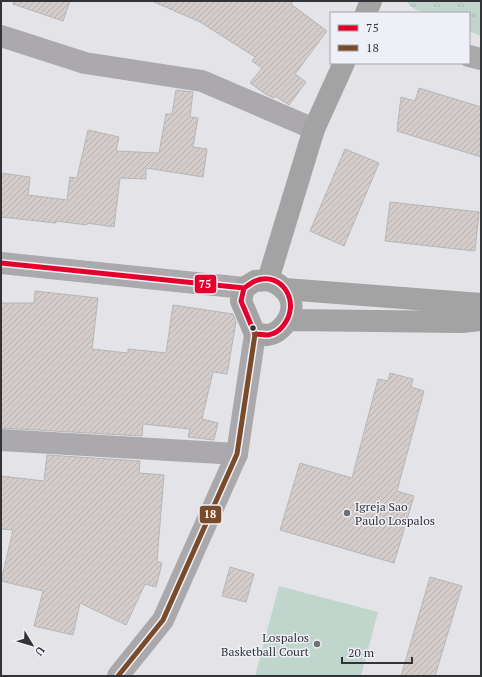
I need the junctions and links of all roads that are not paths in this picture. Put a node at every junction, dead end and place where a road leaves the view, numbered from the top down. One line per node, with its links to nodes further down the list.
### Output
1 (371, 1): 2 (main road)
2 (366, 12)
3 (1, 36): 7 (street)
4 (470, 56): 5 (street)
5 (481, 60)
6 (344, 64): 7 (main road)
7 (314, 129): 10 (main road)
8 (1, 263): 11 (street)
9 (1, 276): 11 (street)
10 (277, 284): 11 (main road); 12 (main road); 13 (main road)
11 (243, 294): 15 (main road)
12 (481, 304)
13 (289, 320): 14 (main road); 15 (main road)
14 (481, 320)
15 (256, 334): 17 (main road)
16 (1, 440): 17 (street)
17 (237, 454): 18 (main road)
18 (118, 676)

